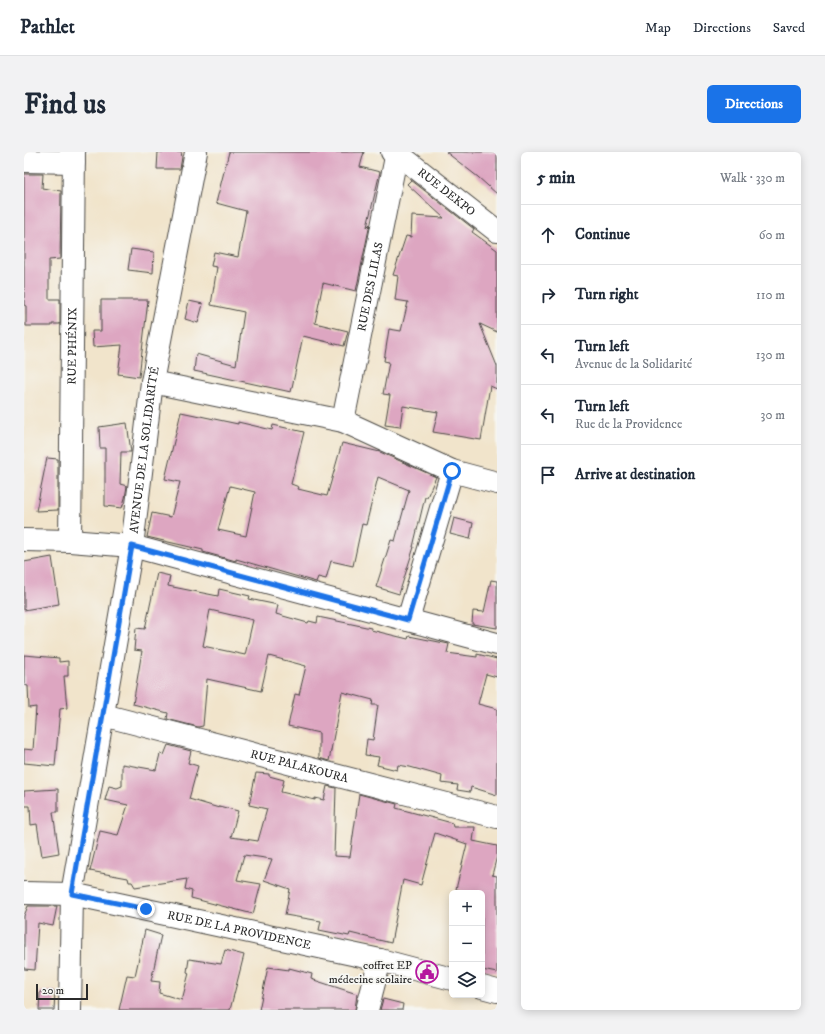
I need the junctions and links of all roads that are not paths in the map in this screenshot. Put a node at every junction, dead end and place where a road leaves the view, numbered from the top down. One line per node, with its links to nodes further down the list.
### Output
1 (196, 152): 6 (street, AVENUE DE LA SOLIDARITÉ)
2 (395, 152): 5 (street, RUE DEKPO); 7 (street, RUE DES LILAS)
3 (74, 157): 4 (street); 11 (street, RUE PHÉNIX)
4 (24, 161)
5 (497, 230)
6 (152, 382): 7 (street); 12 (street, AVENUE DE LA SOLIDARITÉ)
7 (343, 421): 8 (street)
8 (452, 471): 9 (street); 13 (street)
9 (497, 483)
10 (24, 540): 11 (street)
11 (70, 541): 12 (street)
12 (132, 546): 13 (street); 15 (street, AVENUE DE LA SOLIDARITÉ)
13 (408, 620): 14 (street)
14 (497, 644)
15 (103, 714): 16 (street, RUE PALAKOURA); 18 (street, AVENUE DE LA SOLIDARITÉ)
16 (497, 817)
17 (24, 893): 18 (street, RUE DE LA PROVIDENCE)
18 (72, 894): 19 (street, RUE DE LA PROVIDENCE); 23 (street, AVENUE DE LA SOLIDARITÉ)
19 (380, 960): 20 (street, RUE DE LA PROVIDENCE); 24 (street)
20 (449, 978)
21 (485, 988): 22 (street)
22 (497, 991)
23 (70, 1010)
24 (366, 1010)

